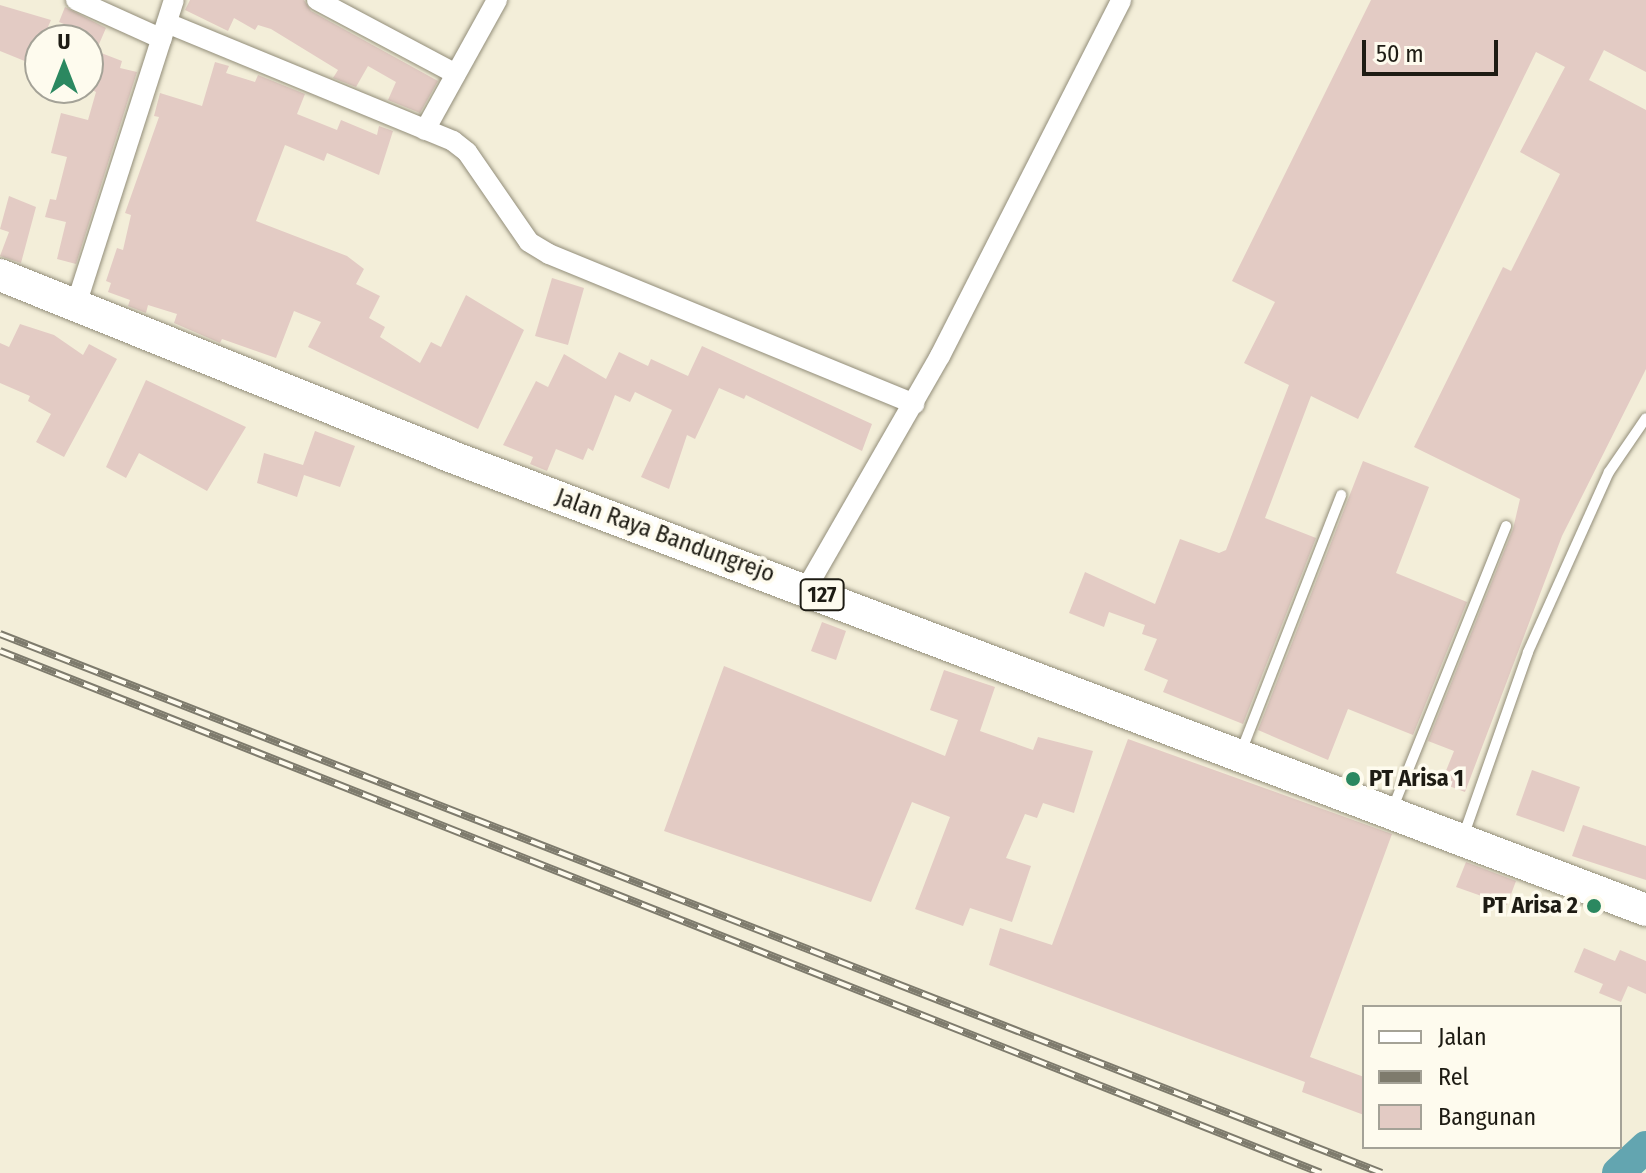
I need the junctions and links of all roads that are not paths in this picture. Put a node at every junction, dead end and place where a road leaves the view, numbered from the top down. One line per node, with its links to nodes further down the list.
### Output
1 (174, 0): 6 (street)
2 (317, 0): 7 (street)
3 (497, 0): 7 (street)
4 (1121, 0): 11 (street)
5 (80, 1): 6 (street)
6 (165, 31): 8 (street); 10 (street)
7 (456, 74): 8 (street)
8 (425, 130): 11 (street)
9 (0, 275): 10 (main road, Jalan Raya Bandungrejo / 127)
10 (76, 305): 15 (main road, Jalan Raya Bandungrejo / 127)
11 (914, 404): 15 (street)
12 (1646, 418): 18 (lane)
13 (1341, 495): 16 (lane)
14 (1506, 526): 17 (lane)
15 (806, 589): 16 (main road, Jalan Raya Bandungrejo / 127)
16 (1240, 754): 17 (main road, Jalan Raya Bandungrejo / 127)
17 (1391, 812): 18 (main road, Jalan Raya Bandungrejo / 127)
18 (1462, 839): 19 (main road, Jalan Raya Bandungrejo / 127)
19 (1646, 910)

